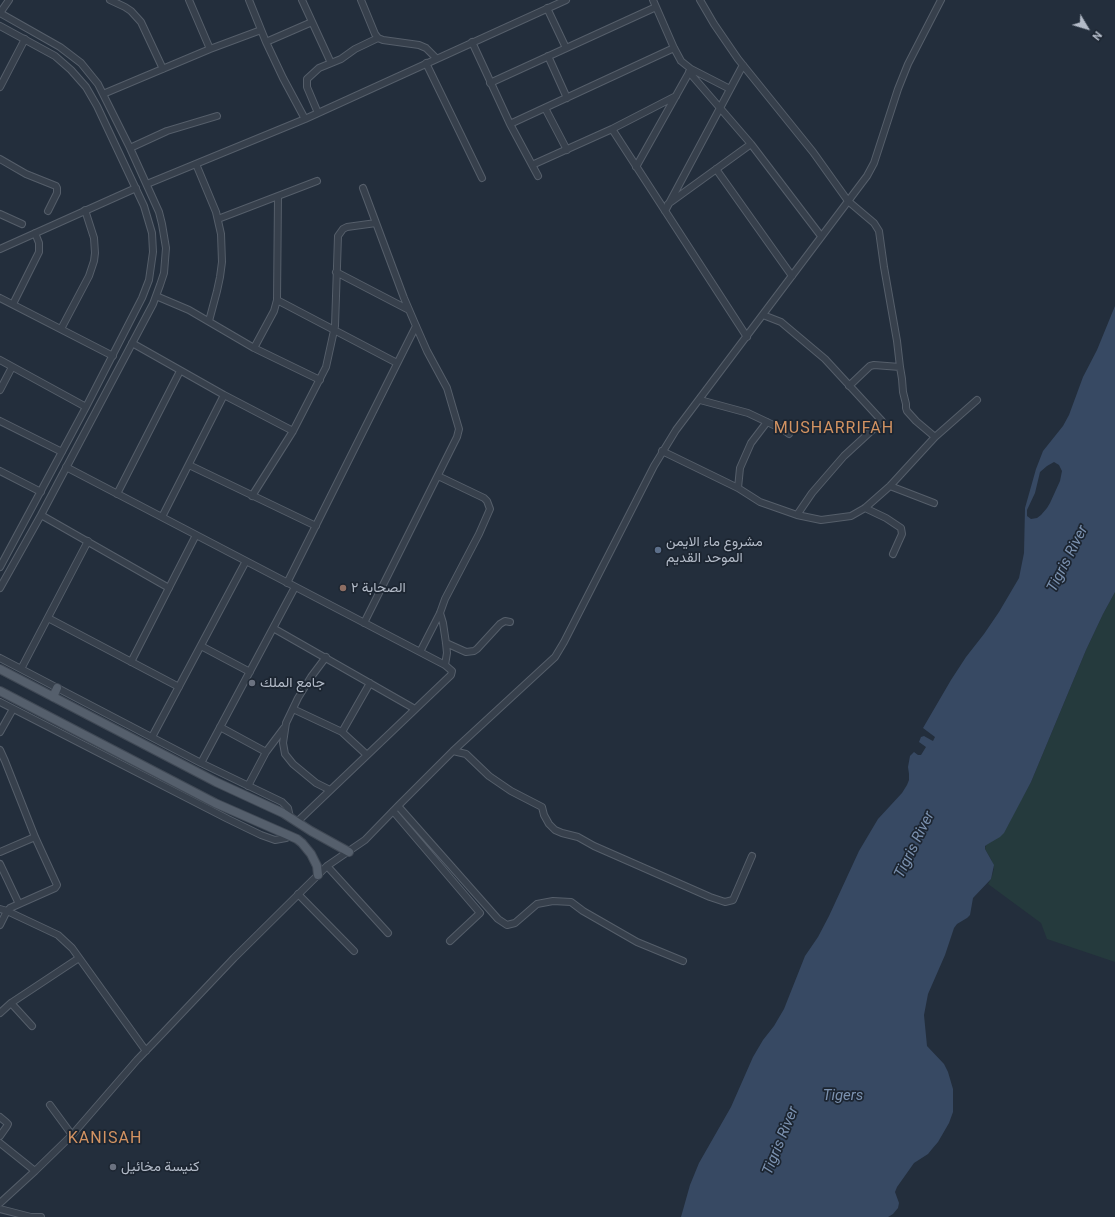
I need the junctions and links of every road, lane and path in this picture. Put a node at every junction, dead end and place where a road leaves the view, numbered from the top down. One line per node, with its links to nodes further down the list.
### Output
1 (9, 0): 13 (street)
2 (110, 0): 29 (street)
3 (189, 0): 23 (street)
4 (249, 0): 16 (street)
5 (302, 0): 14 (street)
6 (361, 0): 17 (street)
7 (566, 0): 12 (street)
8 (653, 0): 11 (street)
9 (700, 0): 28 (street)
10 (941, 0): 60 (street)
11 (656, 7): 21 (street); 22 (street)
12 (548, 8): 20 (street); 21 (street)
13 (0, 13): 34 (street)
14 (312, 22): 19 (street); 26 (street)
15 (0, 26): 18 (street)
16 (261, 30): 19 (street); 23 (street)
17 (378, 38): 25 (street); 26 (street)
18 (25, 39): 32 (street); 56 (street)
19 (266, 42): 41 (street)
20 (472, 42): 25 (street); 31 (street)
21 (566, 48): 24 (street)
22 (674, 48): 30 (street); 36 (street)
23 (210, 49): 29 (street)
24 (548, 56): 31 (street); 36 (street)
25 (436, 58): 27 (street)
26 (331, 63): 39 (street)
27 (426, 63): 39 (street); 53 (street)
28 (743, 65): 33 (street); 60 (street)
29 (163, 69): 34 (street)
30 (690, 71): 33 (street); 35 (street); 37 (street)
31 (490, 83): 42 (street)
32 (0, 87)
33 (730, 89): 37 (street)
34 (103, 94): 45 (street)
35 (676, 96): 43 (street); 50 (street)
36 (567, 98): 38 (street)
37 (720, 107): 44 (street); 62 (street)
38 (545, 108): 42 (street); 46 (street)
39 (318, 113): 41 (street)
40 (217, 116): 45 (street)
41 (305, 119): 48 (street)
42 (510, 124): 49 (street)
43 (612, 129): 46 (street); 50 (street)
44 (751, 144): 51 (street); 70 (street)
45 (130, 148): 55 (street)
46 (567, 150): 49 (street)
47 (0, 159): 64 (street)
48 (196, 164): 55 (street); 66 (street)
49 (532, 165): 52 (street)
50 (636, 167): 62 (street)
51 (716, 169): 62 (street); 73 (street)
52 (538, 176)
53 (482, 178)
54 (317, 181): 58 (street)
55 (147, 184): 59 (street)
56 (136, 188): 61 (street); 63 (street)
57 (363, 188): 67 (street)
58 (278, 197): 66 (street); 76 (street)
59 (154, 201): 61 (street); 74 (street)
60 (848, 201): 70 (street); 91 (street)
61 (144, 206): 87 (street)
62 (666, 208): 84 (street)
63 (85, 210): 69 (street); 82 (street)
64 (48, 211)
65 (0, 214): 68 (street)
66 (218, 219): 80 (street)
67 (376, 222): 72 (street); 78 (street)
68 (22, 224)
69 (35, 233): 71 (street); 77 (street)
70 (821, 236): 73 (street)
71 (0, 249)
72 (336, 272): 78 (street); 83 (street)
73 (792, 276): 79 (street)
74 (156, 296): 80 (street); 85 (street)
75 (0, 298): 77 (street)
76 (278, 300): 83 (street); 86 (street)
77 (13, 304): 82 (street)
78 (409, 310): 81 (street)
79 (763, 315): 84 (street); 94 (street)
80 (209, 321): 86 (street)
81 (416, 326): 89 (street); 112 (street)
82 (62, 329): 87 (street)
83 (334, 331): 89 (street); 93 (street)
84 (747, 337): 97 (street)
85 (132, 343): 92 (street); 103 (street)
86 (254, 348): 93 (street)
87 (113, 356): 99 (street)
88 (0, 360): 90 (street)
89 (397, 363): 123 (street)
90 (12, 367): 95 (street); 99 (street)
91 (900, 367): 94 (street); 106 (street)
92 (180, 371): 96 (street); 116 (street)
93 (320, 380): 104 (street)
94 (849, 386): 120 (street)
95 (0, 390)
96 (224, 396): 104 (street); 109 (street)
97 (700, 400): 101 (street); 107 (street)
98 (977, 400): 106 (street)
99 (86, 407): 102 (street)
100 (0, 421): 108 (street)
101 (767, 422): 105 (street); 114 (street)
102 (78, 423): 103 (street); 108 (street)
103 (87, 428): 110 (street)
104 (293, 431): 117 (street)
105 (789, 434)
106 (935, 437): 113 (street)
107 (662, 451): 114 (street); 166 (street)
108 (62, 452): 115 (street)
109 (189, 465): 117 (street); 122 (street)
110 (66, 467): 116 (street); 121 (street)
111 (0, 471): 115 (street)
112 (438, 476): 133 (street); 136 (street)
113 (890, 486): 118 (street); 119 (street)
114 (738, 488): 120 (street)
115 (41, 492): 128 (street)
116 (117, 494): 122 (street)
117 (252, 496): 123 (street)
118 (934, 503)
119 (865, 508): 120 (street); 126 (street)
120 (797, 514)
121 (41, 515): 125 (street); 131 (street)
122 (162, 517): 124 (street)
123 (316, 526): 129 (street)
124 (196, 535): 127 (street); 132 (street)
125 (88, 542): 132 (street); 134 (street)
126 (893, 554)
127 (246, 561): 129 (street); 139 (street)
128 (0, 567)
129 (288, 583): 130 (street)
130 (295, 587): 136 (street); 137 (street)
131 (0, 588)
132 (169, 588): 143 (street)
133 (440, 613): 138 (street); 140 (street)
134 (48, 618): 143 (street); 145 (street)
135 (510, 622): 138 (street)
136 (364, 623): 140 (street)
137 (273, 628): 141 (street); 147 (street)
138 (446, 643): 144 (street)
139 (201, 646): 147 (street); 149 (street)
140 (420, 652): 144 (street)
141 (326, 657): 148 (street); 155 (street)
142 (0, 658): 145 (street)
143 (131, 662): 149 (street)
144 (445, 664): 156 (street)
145 (21, 669): 150 (street)
146 (0, 670): 152 (main road)
147 (250, 672): 159 (street)
148 (370, 683): 156 (street); 162 (street)
149 (178, 687): 163 (street)
150 (57, 688): 152 (main road); 163 (street)
151 (0, 691): 157 (main road)
152 (53, 697): 173 (main road)
153 (0, 702): 154 (street)
154 (13, 709): 158 (street); 161 (street)
155 (293, 709): 160 (street); 162 (street)
156 (416, 709): 167 (street)
157 (44, 714): 158 (main road); 176 (main road)
158 (40, 722): 176 (street)
159 (220, 727): 165 (street); 168 (street)
160 (285, 727): 165 (street); 170 (street)
161 (0, 732)
162 (342, 732): 167 (street)
163 (152, 737): 168 (street)
164 (0, 750): 177 (street)
165 (266, 752): 169 (street)
166 (453, 752): 171 (street); 181 (street)
167 (367, 755): 170 (street)
168 (201, 763): 169 (street)
169 (248, 786): 173 (street)
170 (330, 790): 174 (street)
171 (398, 806): 172 (street); 194 (street)
172 (393, 811): 180 (street); 191 (street)
173 (290, 817): 174 (main road)
174 (297, 822): 175 (main road)
175 (311, 831): 178 (main road); 180 (main road)
176 (291, 836): 178 (main road)
177 (35, 837): 179 (street); 186 (street)
178 (302, 843): 184 (main road)
179 (0, 852)
180 (349, 852): 183 (street)
181 (752, 856)
182 (0, 864): 186 (street)
183 (327, 866): 184 (street); 190 (street)
184 (318, 875): 185 (street)
185 (298, 894): 192 (street); 198 (street)
186 (19, 904): 188 (street)
187 (0, 909): 188 (street)
188 (7, 911): 189 (street); 193 (street)
189 (0, 925)
190 (388, 933)
191 (450, 941)
192 (354, 951)
193 (79, 958): 195 (street); 198 (street)
194 (682, 961)
195 (10, 1004): 196 (street); 197 (street)
196 (0, 1013)
197 (32, 1026)
198 (146, 1051): 201 (street)
199 (50, 1105): 201 (street)
200 (0, 1117): 202 (street)
201 (72, 1135): 204 (street)
202 (0, 1136)
203 (0, 1143): 204 (street)
204 (36, 1171): 205 (street)
205 (0, 1203)
206 (0, 1209): 207 (street)
207 (41, 1217)

